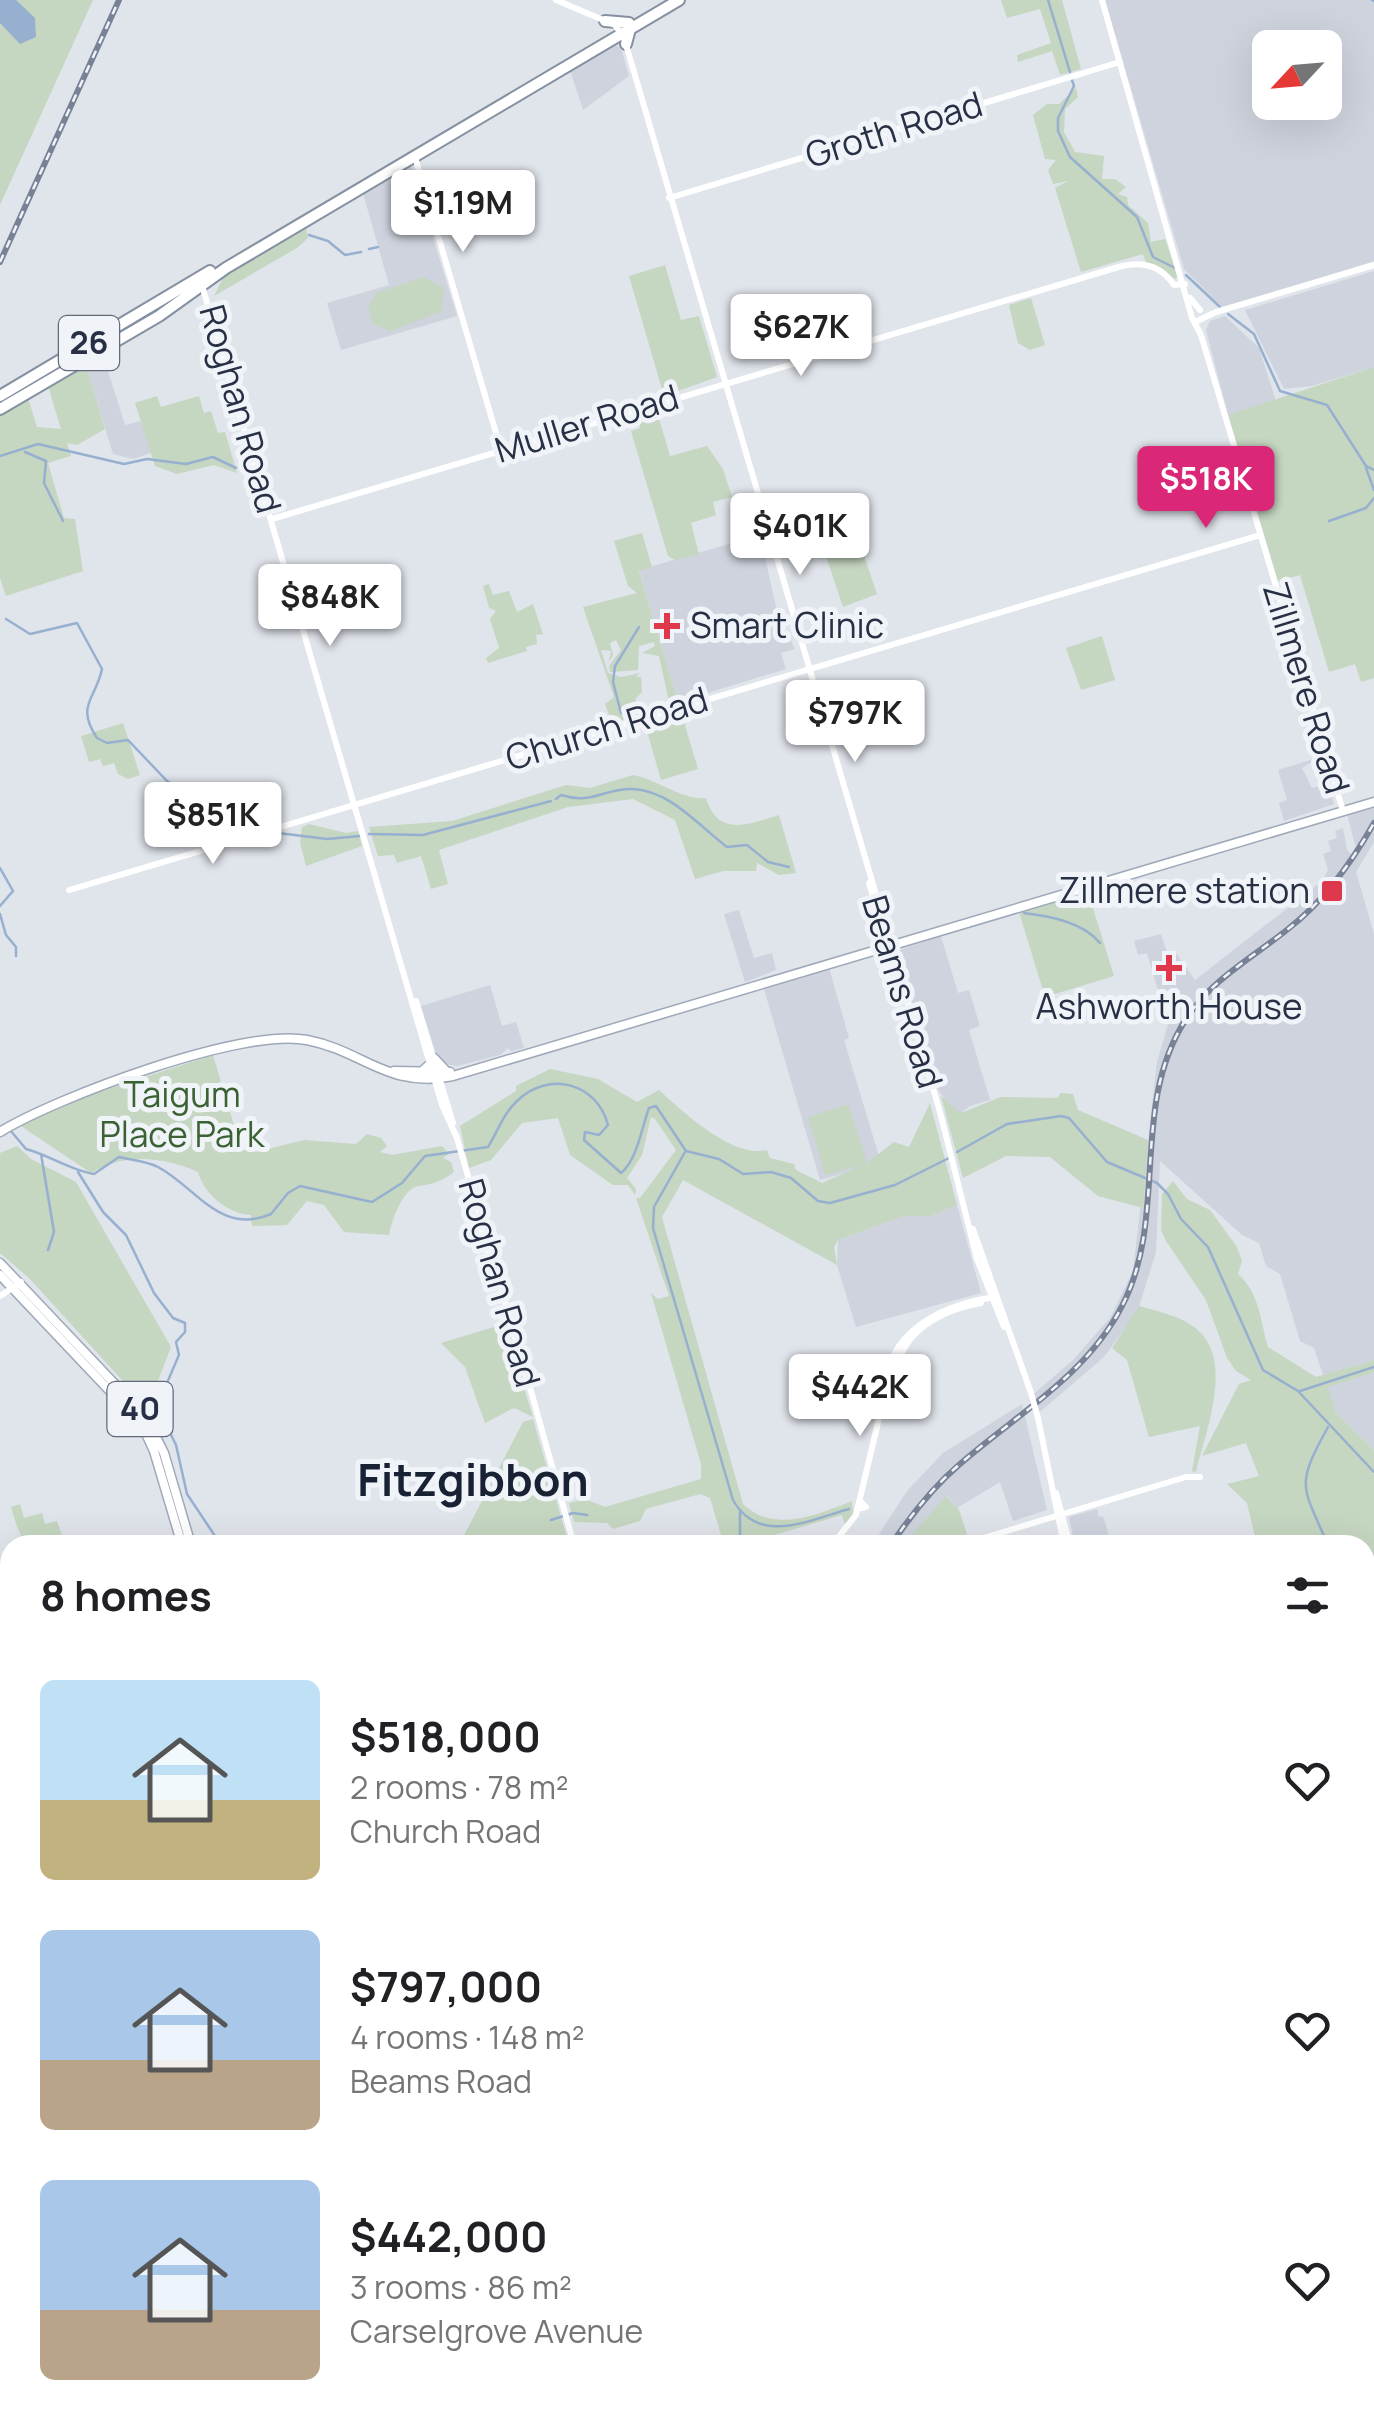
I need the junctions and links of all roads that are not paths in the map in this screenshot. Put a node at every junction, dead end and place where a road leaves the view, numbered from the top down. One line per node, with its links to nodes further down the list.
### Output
1 (556, 0): 5 (main road)
2 (668, 0): 6 (highway, 26)
3 (679, 0): 6 (highway, 26)
4 (1102, 0): 7 (main road, Zillmere Road)
5 (601, 21): 6 (highway); 6 (highway)
6 (620, 37): 8 (highway, 26); 9 (main road, Beams Road)
7 (1120, 62): 9 (main road, Groth Road); 11 (main road, Zillmere Road)
8 (414, 154): 12 (highway, 26); 12 (highway, 26); 17 (main road)
9 (669, 198): 14 (main road, Beams Road)
10 (1374, 265): 13 (main road)
11 (1184, 282): 13 (main road, Zillmere Road); 14 (main road, Muller Road)
12 (202, 289): 15 (highway, 26); 16 (highway, 26); 18 (main road, Roghan Road)
13 (1199, 316): 19 (main road, Zillmere Road)
14 (724, 383): 17 (main road, Muller Road); 20 (main road, Beams Road)
15 (0, 396)
16 (0, 409)
17 (502, 450): 18 (main road, Muller Road)
18 (272, 519): 22 (main road, Roghan Road)
19 (1259, 532): 20 (main road, Church Road); 24 (main road, Zillmere Road)
20 (809, 669): 22 (main road, Church Road); 27 (main road, Beams Road)
21 (1374, 800): 24 (main road)
22 (356, 804): 23 (main road, Church Road); 25 (main road, Roghan Road)
23 (346, 807): 25 (main road); 26 (main road, Church Road)
24 (1342, 809): 27 (main road)
25 (362, 822): 28 (main road, Roghan Road)
26 (69, 890)
27 (889, 945): 28 (main road); 34 (main road, Beams Road)
28 (439, 1074): 29 (main road); 29 (main road); 42 (main road, Roghan Road)
29 (16, 1120): 30 (main road)
30 (0, 1129)
31 (0, 1263): 32 (main road, 40)
32 (12, 1282): 33 (main road); 40 (main road, 40); 41 (main road, 40)
33 (1, 1294)
34 (990, 1297): 35 (main road, Beams Road); 35 (main road, Beams Road); 36 (main road)
35 (1004, 1328): 39 (main road, Beams Road, bridge)
36 (893, 1372): 37 (main road); 37 (main road)
37 (889, 1383): 43 (main road)
38 (1200, 1478): 39 (main road)
39 (1059, 1513): 44 (main road); 45 (main road, Beams Road)
40 (179, 1535)
41 (188, 1535)
42 (573, 1535)
43 (841, 1535)
44 (991, 1535)
45 (1064, 1535)

